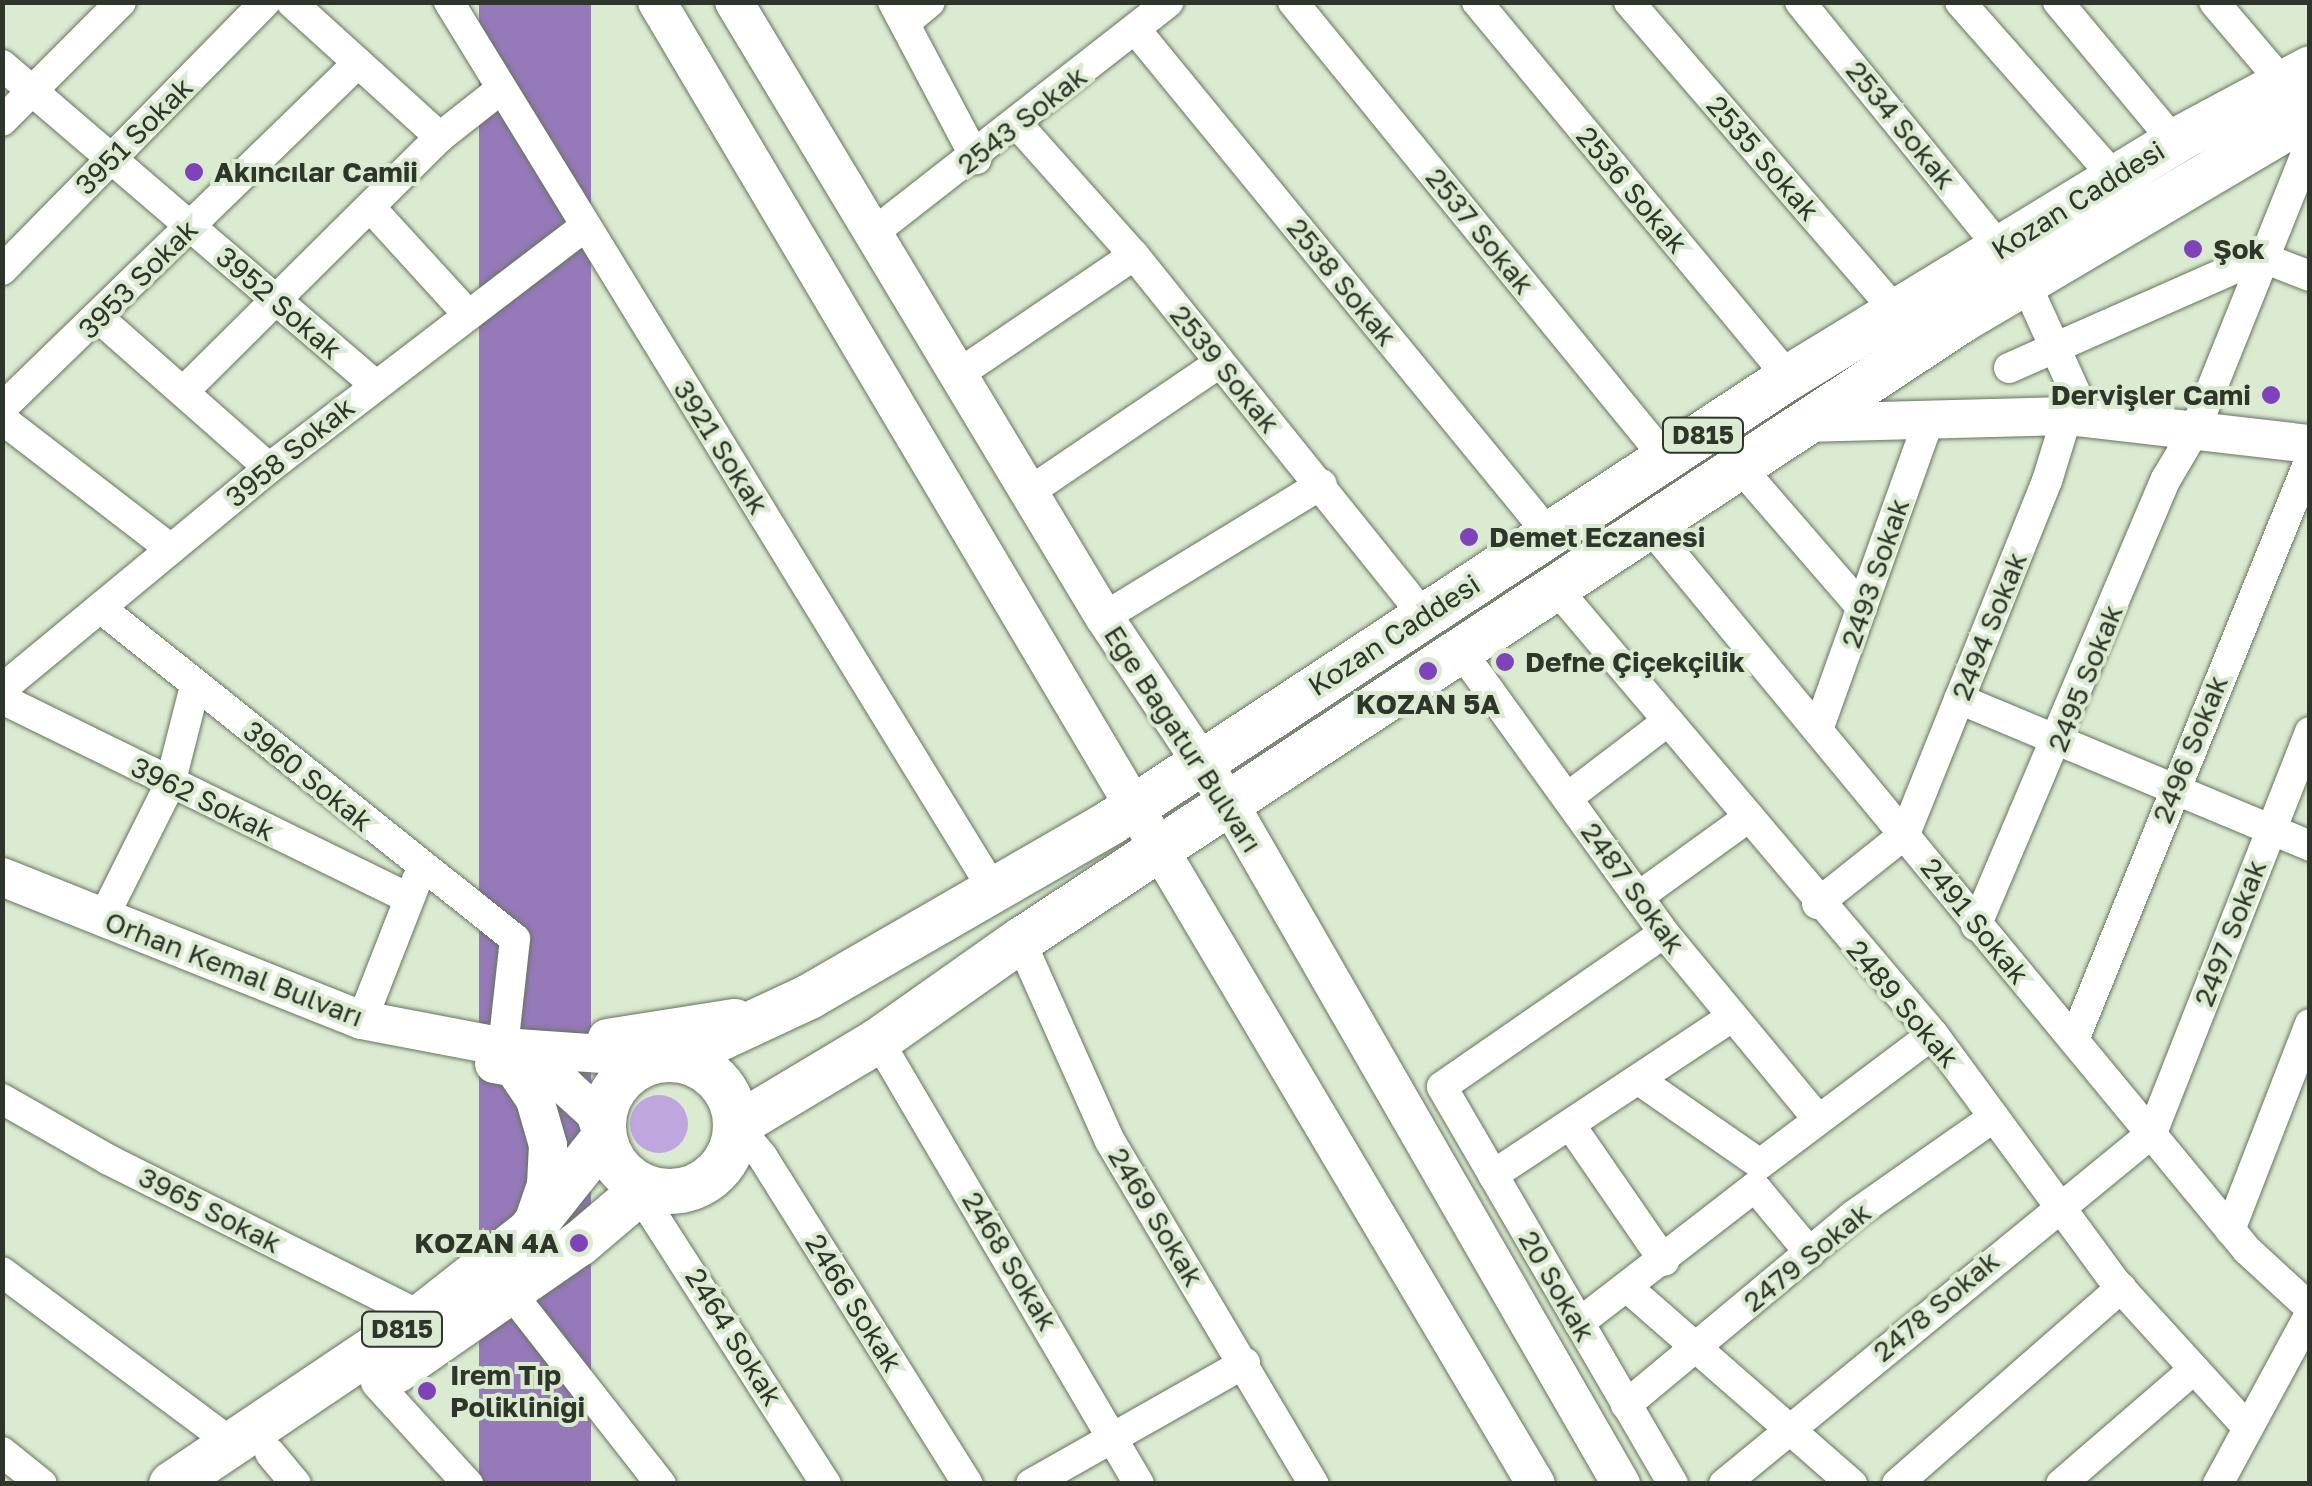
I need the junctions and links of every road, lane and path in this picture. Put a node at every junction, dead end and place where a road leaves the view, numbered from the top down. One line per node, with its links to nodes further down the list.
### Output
1 (122, 2): 22 (street)
2 (266, 2): 28 (street, 3951 Sokak)
3 (290, 2): 18 (street)
4 (449, 2): 21 (street, 3921 Sokak)
5 (657, 2): 86 (main road)
6 (734, 2): 34 (main road, Ege Bağatur Bulvarı)
7 (930, 2): 16 (street)
8 (1168, 2): 17 (street, 2543 Sokak)
9 (1293, 2): 59 (street, 2537 Sokak)
10 (1477, 2): 48 (street, 2536 Sokak)
11 (1629, 2): 42 (street, 2535 Sokak)
12 (1800, 2): 37 (street, 2534 Sokak)
13 (1960, 2): 30 (street)
14 (2058, 2): 26 (street)
15 (2214, 2): 20 (street)
16 (900, 12): 29 (street)
17 (1135, 29): 24 (street, 2543 Sokak); 65 (street, 2538 Sokak)
18 (358, 63): 25 (street); 33 (street, 3953 Sokak)
19 (2, 65): 22 (street, 3952 Sokak)
20 (2301, 88): 26 (highway, Kozan Caddesi / D815); 37 (highway, Kozan Caddesi / D815)
21 (502, 89): 25 (street); 32 (street, 3921 Sokak)
22 (34, 90): 23 (street); 28 (street, 3952 Sokak)
23 (2, 122)
24 (1018, 125): 29 (street, 2543 Sokak); 35 (street, 2539 Sokak)
25 (440, 137): 31 (street)
26 (2174, 141): 30 (highway, Kozan Caddesi / D815)
27 (2310, 144): 36 (street, 2495 Sokak)
28 (115, 157): 33 (street, 3952 Sokak); 38 (street, 3951 Sokak)
29 (976, 159): 34 (street, 2543 Sokak)
30 (2115, 178): 37 (highway, Kozan Caddesi / D815)
31 (370, 207): 40 (street); 41 (street)
32 (585, 226): 41 (street, 3958 Sokak); 94 (street, 3921 Sokak)
33 (191, 227): 40 (street, 3952 Sokak); 43 (street, 3953 Sokak)
34 (873, 233): 47 (main road, Ege Bağatur Bulvarı)
35 (1134, 256): 45 (street, 2539 Sokak); 47 (street)
36 (2261, 257): 39 (street); 44 (street); 56 (street, 2495 Sokak)
37 (2013, 265): 42 (highway, Kozan Caddesi / D815); 44 (street, 2534 Sokak); 52 (highway, Kozan Caddesi / D815)
38 (2, 270)
39 (2310, 276)
40 (275, 300): 49 (street, 3952 Sokak); 50 (street)
41 (466, 312): 49 (street, 3958 Sokak)
42 (1896, 313): 48 (highway, Kozan Caddesi / D815)
43 (100, 319): 50 (street); 51 (street, 3953 Sokak)
44 (2055, 348): 46 (street); 53 (street, 2534 Sokak)
45 (1218, 364): 62 (street, 2539 Sokak); 63 (street)
46 (2009, 368)
47 (960, 374): 63 (main road, Ege Bağatur Bulvarı)
48 (1790, 376): 52 (highway); 59 (highway, Kozan Caddesi / D815)
49 (374, 384): 61 (street, 3958 Sokak)
50 (184, 390): 61 (street)
51 (2, 408)
52 (1817, 415): 55 (main road); 60 (highway, Kozan Caddesi / D815)
53 (2077, 417): 55 (main road); 56 (main road); 76 (street, 2494 Sokak)
54 (2, 419): 66 (street)
55 (1929, 419): 68 (street, 2493 Sokak)
56 (2196, 430): 57 (main road); 80 (street, 2495 Sokak)
57 (2310, 444)
58 (2310, 459): 83 (street, 2496 Sokak)
59 (1666, 460): 65 (highway, Kozan Caddesi / D815)
60 (1739, 466): 64 (highway, Kozan Caddesi / D815); 68 (street)
61 (269, 468): 66 (street, 3958 Sokak)
62 (1322, 484): 70 (street); 71 (street, 2539 Sokak)
63 (1029, 492): 70 (main road, Ege Bağatur Bulvarı)
64 (1649, 526): 67 (highway, Kozan Caddesi / D815); 78 (street, 2491 Sokak)
65 (1548, 534): 71 (highway, Kozan Caddesi / D815)
66 (170, 549): 69 (street, 3958 Sokak)
67 (1554, 586): 72 (highway, Kozan Caddesi / D815); 77 (street, 2489 Sokak)
68 (1862, 608): 78 (street, 2493 Sokak)
69 (103, 610): 73 (street, 3960 Sokak); 74 (street, 3958 Sokak)
70 (1104, 617): 81 (main road, Ege Bağatur Bulvarı)
71 (1424, 617): 81 (highway, Kozan Caddesi / D815)
72 (1460, 650): 84 (street, 2487 Sokak); 85 (highway, Kozan Caddesi / D815)
73 (195, 686): 82 (street); 92 (street, 3960 Sokak)
74 (2, 689)
75 (2, 699): 82 (street, 3962 Sokak)
76 (1959, 699): 80 (street); 89 (street, 2494 Sokak)
77 (1668, 721): 84 (street); 87 (street, 2489 Sokak)
78 (1819, 726): 89 (street, 2491 Sokak)
79 (2310, 732): 88 (street, 2497 Sokak)
80 (2060, 740): 83 (street); 100 (street, 2495 Sokak)
81 (1202, 759): 85 (main road, Ege Bağatur Bulvarı); 86 (highway, Kozan Caddesi / D815)
82 (170, 784): 95 (street, 3962 Sokak); 99 (street)
83 (2174, 787): 88 (street); 109 (street, 2496 Sokak)
84 (1566, 798): 97 (street, 2487 Sokak)
85 (1229, 803): 91 (highway, Kozan Caddesi / D815); 155 (main road, Ege Bağatur Bulvarı)
86 (1123, 813): 91 (main road); 94 (highway, Kozan Caddesi / D815)
87 (1749, 817): 97 (street); 98 (street, 2489 Sokak)
88 (2271, 828): 90 (street); 118 (street, 2497 Sokak)
89 (1905, 834): 98 (street); 100 (street, 2491 Sokak)
90 (2310, 846)
91 (1145, 860): 102 (highway, Kozan Caddesi / D815); 154 (main road)
92 (424, 869): 95 (street); 110 (street, 3960 Sokak)
93 (2, 877): 99 (main road, Orhan Kemal Bulvarı)
94 (994, 891): 103 (highway, Kozan Caddesi / D815)
95 (405, 896): 105 (street)
96 (2, 897): 110 (main road, Orhan Kemal Bulvarı)
97 (1638, 897): 101 (street, 2487 Sokak)
98 (1817, 904): 107 (street, 2489 Sokak)
99 (102, 920): 105 (main road, Orhan Kemal Bulvarı)
100 (1976, 926): 109 (street, 2491 Sokak)
101 (1664, 933): 104 (street, 2487 Sokak); 120 (street, 20 Sokak)
102 (1020, 940): 108 (highway, Kozan Caddesi / D815); 136 (street, 2469 Sokak)
103 (810, 996): 110 (main road); 111 (highway, Kozan Caddesi / D815)
104 (1730, 1018): 112 (street); 115 (street, 2487 Sokak)
105 (362, 1020): 110 (main road, Orhan Kemal Bulvarı)
106 (2310, 1024): 124 (street)
107 (1933, 1034): 114 (street, 2489 Sokak); 115 (street)
108 (878, 1040): 116 (highway, Kozan Caddesi / D815); 142 (street, 2468 Sokak)
109 (2074, 1040): 118 (street, 2491 Sokak)
110 (516, 1054): 111 (main road); 119 (main road); 125 (main road)
111 (674, 1059): 116 (highway); 119 (highway, D815)
112 (1639, 1080): 117 (street); 121 (street)
113 (2, 1098): 133 (street, 3965 Sokak)
114 (1994, 1117): 123 (street, 2489 Sokak); 126 (street, 2479 Sokak)
115 (1817, 1118): 121 (street)
116 (736, 1125): 122 (highway); 150 (street, 2466 Sokak)
117 (1571, 1126): 120 (street); 127 (street)
118 (2152, 1133): 123 (street, 2478 Sokak); 124 (street, 2491 Sokak)
119 (603, 1138): 122 (highway); 125 (highway, D815)
120 (1493, 1175): 134 (street, 20 Sokak)
121 (1758, 1175): 126 (street); 127 (street)
122 (642, 1190): 131 (highway, D815); 149 (street, 2464 Sokak)
123 (2054, 1207): 130 (street, 2489 Sokak); 141 (street, 2478 Sokak)
124 (2230, 1230): 132 (street, 2491 Sokak)
125 (529, 1232): 133 (highway, D815)
126 (1810, 1253): 135 (street, 2479 Sokak)
127 (1664, 1260): 129 (street)
128 (2, 1272): 144 (street)
129 (1628, 1288): 134 (street); 135 (street)
130 (2121, 1288): 137 (street, 2489 Sokak); 159 (street)
131 (510, 1293): 138 (highway, D815); 148 (street)
132 (2310, 1311): 140 (street)
133 (421, 1316): 144 (highway, D815)
134 (1580, 1324): 139 (street, 20 Sokak)
135 (1693, 1350): 139 (street, 2479 Sokak); 141 (street)
136 (1244, 1363): 142 (street); 153 (street, 2469 Sokak)
137 (2194, 1369): 140 (street, 2489 Sokak); 160 (street)
138 (376, 1382): 144 (highway, D815); 147 (street)
139 (1626, 1404): 156 (street, 20 Sokak)
140 (2246, 1426): 161 (street)
141 (1789, 1430): 157 (street, 2478 Sokak); 158 (street)
142 (1116, 1441): 151 (street); 152 (street, 2468 Sokak)
143 (2, 1452): 145 (street)
144 (255, 1466): 146 (highway, D815)
145 (42, 1484)
146 (170, 1484)
147 (468, 1484)
148 (660, 1484)
149 (826, 1484)
150 (968, 1484)
151 (1031, 1484)
152 (1140, 1484)
153 (1314, 1484)
154 (1536, 1484)
155 (1621, 1484)
156 (1673, 1484)
157 (1724, 1484)
158 (1852, 1484)
159 (1897, 1484)
160 (2061, 1484)
161 (2218, 1484)

